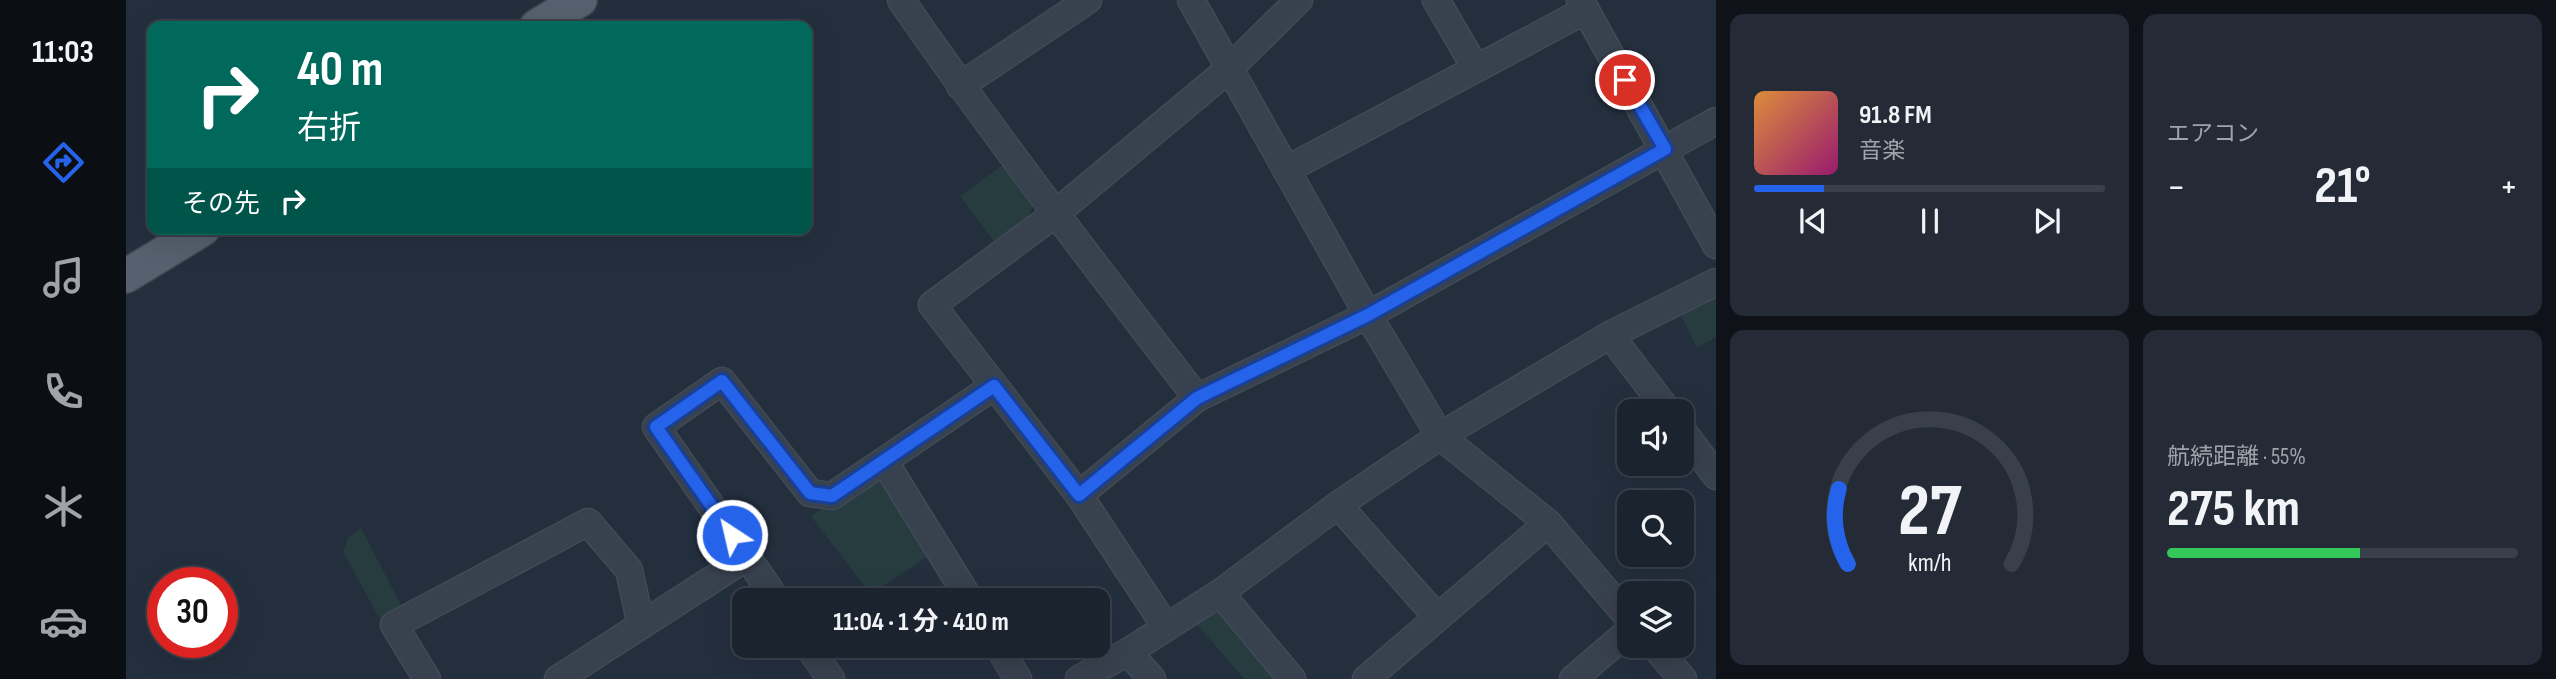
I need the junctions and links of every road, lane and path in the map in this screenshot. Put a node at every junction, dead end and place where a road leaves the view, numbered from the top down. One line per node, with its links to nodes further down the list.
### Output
1 (580, 0): 8 (main road)
2 (901, 0): 11 (street)
3 (1088, 0): 11 (street)
4 (1191, 0): 10 (street)
5 (1298, 0): 10 (street)
6 (1436, 0): 9 (street)
7 (1583, 5): 9 (street); 13 (street)
8 (545, 21)
9 (1475, 67): 14 (street)
10 (1230, 68): 14 (street); 15 (street)
11 (960, 86): 15 (street)
12 (1716, 121): 13 (street)
13 (1665, 149): 17 (street); 20 (street)
14 (1286, 170): 20 (street)
15 (1055, 214): 22 (street); 23 (street)
16 (193, 235): 18 (main road)
17 (1716, 245)
18 (126, 276)
19 (1716, 282): 21 (street)
20 (1368, 315): 23 (street); 25 (street)
21 (1611, 335): 24 (street); 25 (street)
22 (994, 386): 27 (street); 29 (street)
23 (1197, 398): 29 (street)
24 (1659, 399)
25 (1440, 436): 30 (street); 31 (street)
26 (1694, 446): 28 (street)
27 (884, 461): 32 (street); 34 (street)
28 (1716, 476)
29 (1079, 495): 39 (street)
30 (1338, 505): 35 (street); 37 (street)
31 (1548, 523): 36 (street); 37 (street)
32 (747, 557): 33 (street); 38 (street)
33 (769, 588)
34 (963, 588)
35 (1220, 593): 39 (street); 51 (street)
36 (1617, 604)
37 (1437, 617): 52 (street)
38 (641, 625): 45 (street); 46 (street)
39 (1166, 626): 41 (street)
40 (1617, 641): 53 (street)
41 (1128, 652): 49 (street); 50 (street)
42 (816, 658): 47 (street)
43 (1005, 658): 48 (street)
44 (1665, 658): 54 (street)
45 (428, 679)
46 (558, 679)
47 (831, 679)
48 (1018, 679)
49 (1079, 679)
50 (1152, 679)
51 (1292, 679)
52 (1366, 679)
53 (1573, 679)
54 (1683, 679)

